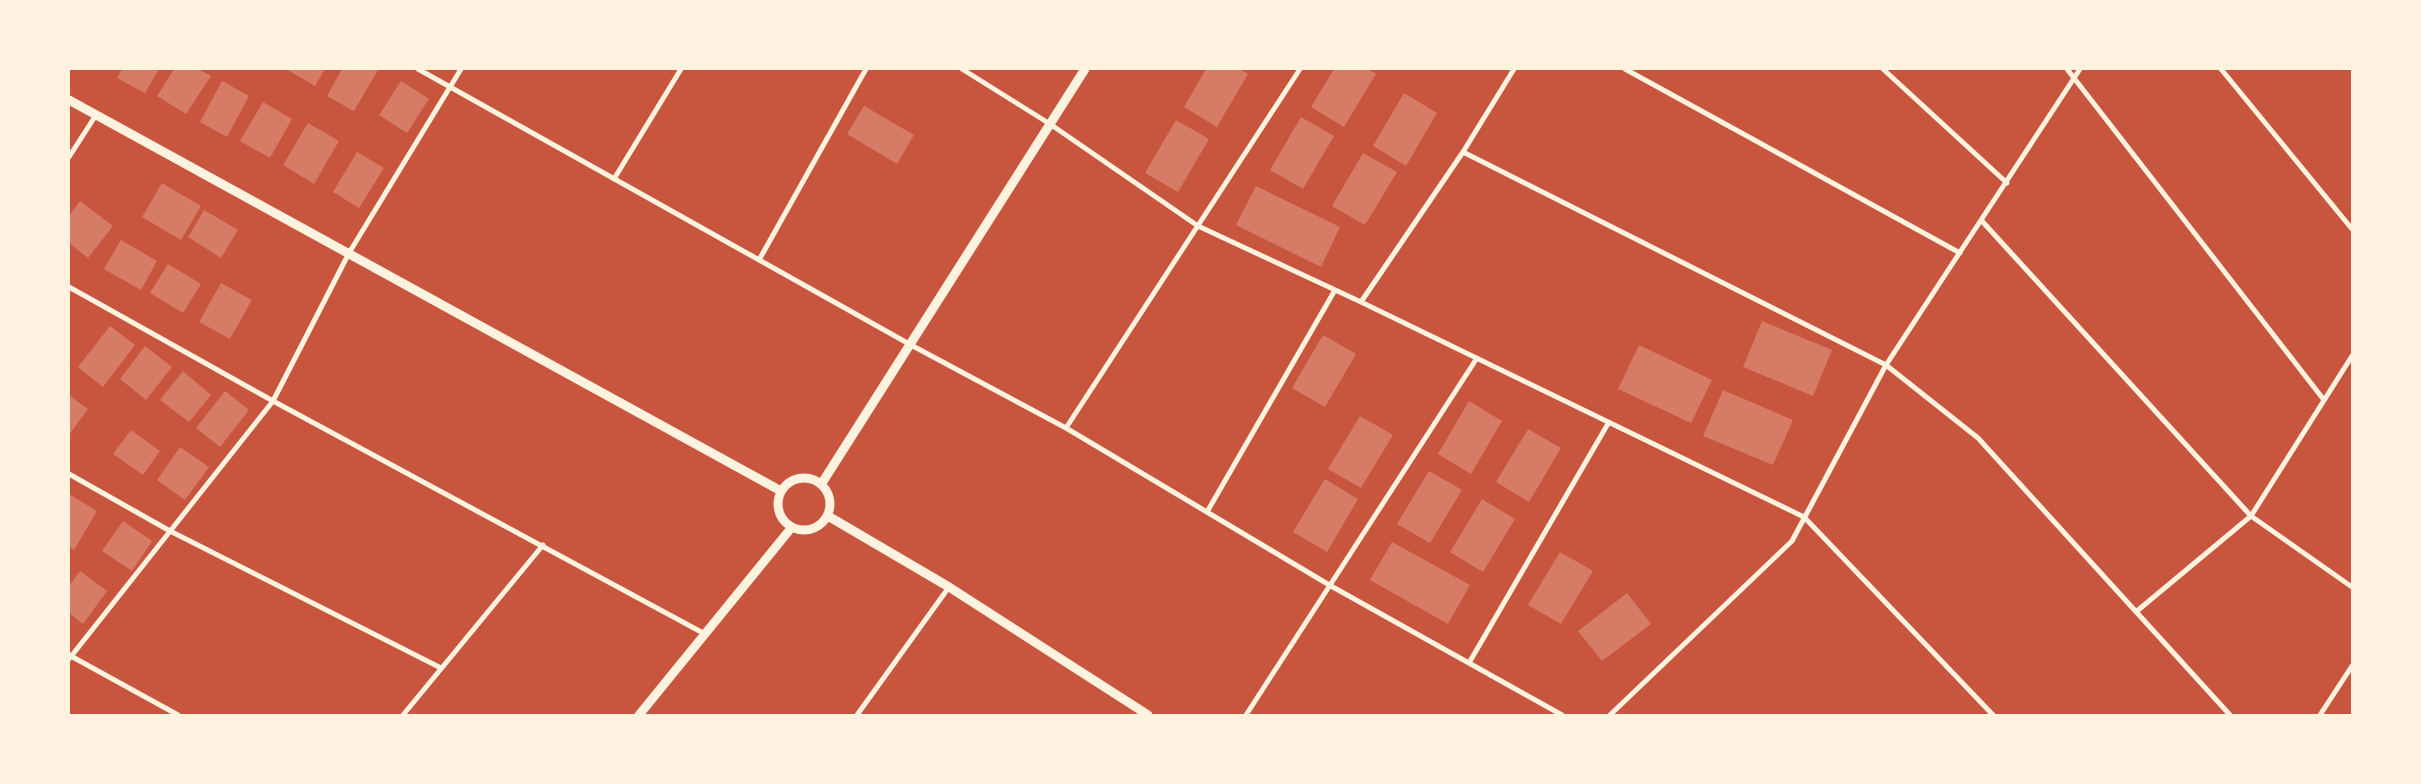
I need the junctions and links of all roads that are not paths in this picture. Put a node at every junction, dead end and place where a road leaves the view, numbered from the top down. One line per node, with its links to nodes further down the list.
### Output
1 (418, 69): 15 (street)
2 (461, 69): 15 (street)
3 (681, 69): 21 (street)
4 (866, 69): 28 (street)
5 (962, 69): 18 (street)
6 (1085, 69): 18 (street)
7 (1300, 69): 24 (street)
8 (1514, 69): 19 (street)
9 (1625, 69): 26 (street)
10 (1883, 69): 22 (street)
11 (2067, 69): 14 (street)
12 (2080, 69): 14 (street)
13 (2221, 69): 25 (street)
14 (2074, 77): 22 (street); 36 (street)
15 (450, 87): 21 (street); 27 (street)
16 (69, 100): 17 (street)
17 (96, 115): 20 (street); 27 (street)
18 (1050, 124): 24 (street); 32 (street)
19 (1462, 152): 31 (street); 35 (street)
20 (69, 157)
21 (614, 179): 28 (street)
22 (2007, 183): 23 (street)
23 (1981, 220): 26 (street); 45 (street)
24 (1198, 226): 30 (street); 39 (street)
25 (2352, 229)
26 (1960, 252): 35 (street)
27 (349, 253): 37 (street); 42 (street)
28 (759, 260): 32 (street)
29 (69, 287): 37 (street)
30 (1334, 290): 31 (street); 43 (street)
31 (1361, 302): 34 (street)
32 (911, 345): 39 (street); 41 (street)
33 (2352, 356): 36 (street)
34 (1477, 358): 38 (street); 50 (street)
35 (1886, 365): 46 (street); 53 (street)
36 (2324, 400): 45 (street)
37 (273, 401): 48 (street); 49 (street)
38 (1608, 422): 46 (street); 56 (street)
39 (1066, 428): 43 (street)
40 (69, 474): 48 (street)
41 (822, 483): 42 (street); 44 (street)
42 (781, 491): 47 (street)
43 (1208, 512): 50 (street)
44 (828, 516): 47 (street); 51 (street)
45 (2251, 516): 52 (street); 53 (street)
46 (1804, 517): 66 (street); 67 (street)
47 (792, 527): 54 (street)
48 (170, 531): 55 (street); 58 (street)
49 (543, 545): 54 (street); 58 (street)
50 (1331, 586): 56 (street); 64 (street)
51 (949, 587): 62 (street); 63 (street)
52 (2352, 587)
53 (2137, 611): 68 (street)
54 (706, 634): 61 (street)
55 (70, 657): 59 (street)
56 (1468, 663): 65 (street)
57 (2352, 666): 69 (street)
58 (441, 668): 60 (street)
59 (178, 715)
60 (403, 715)
61 (639, 715)
62 (857, 715)
63 (1148, 715)
64 (1246, 715)
65 (1562, 715)
66 (1610, 715)
67 (1993, 715)
68 (2230, 715)
69 (2320, 715)

